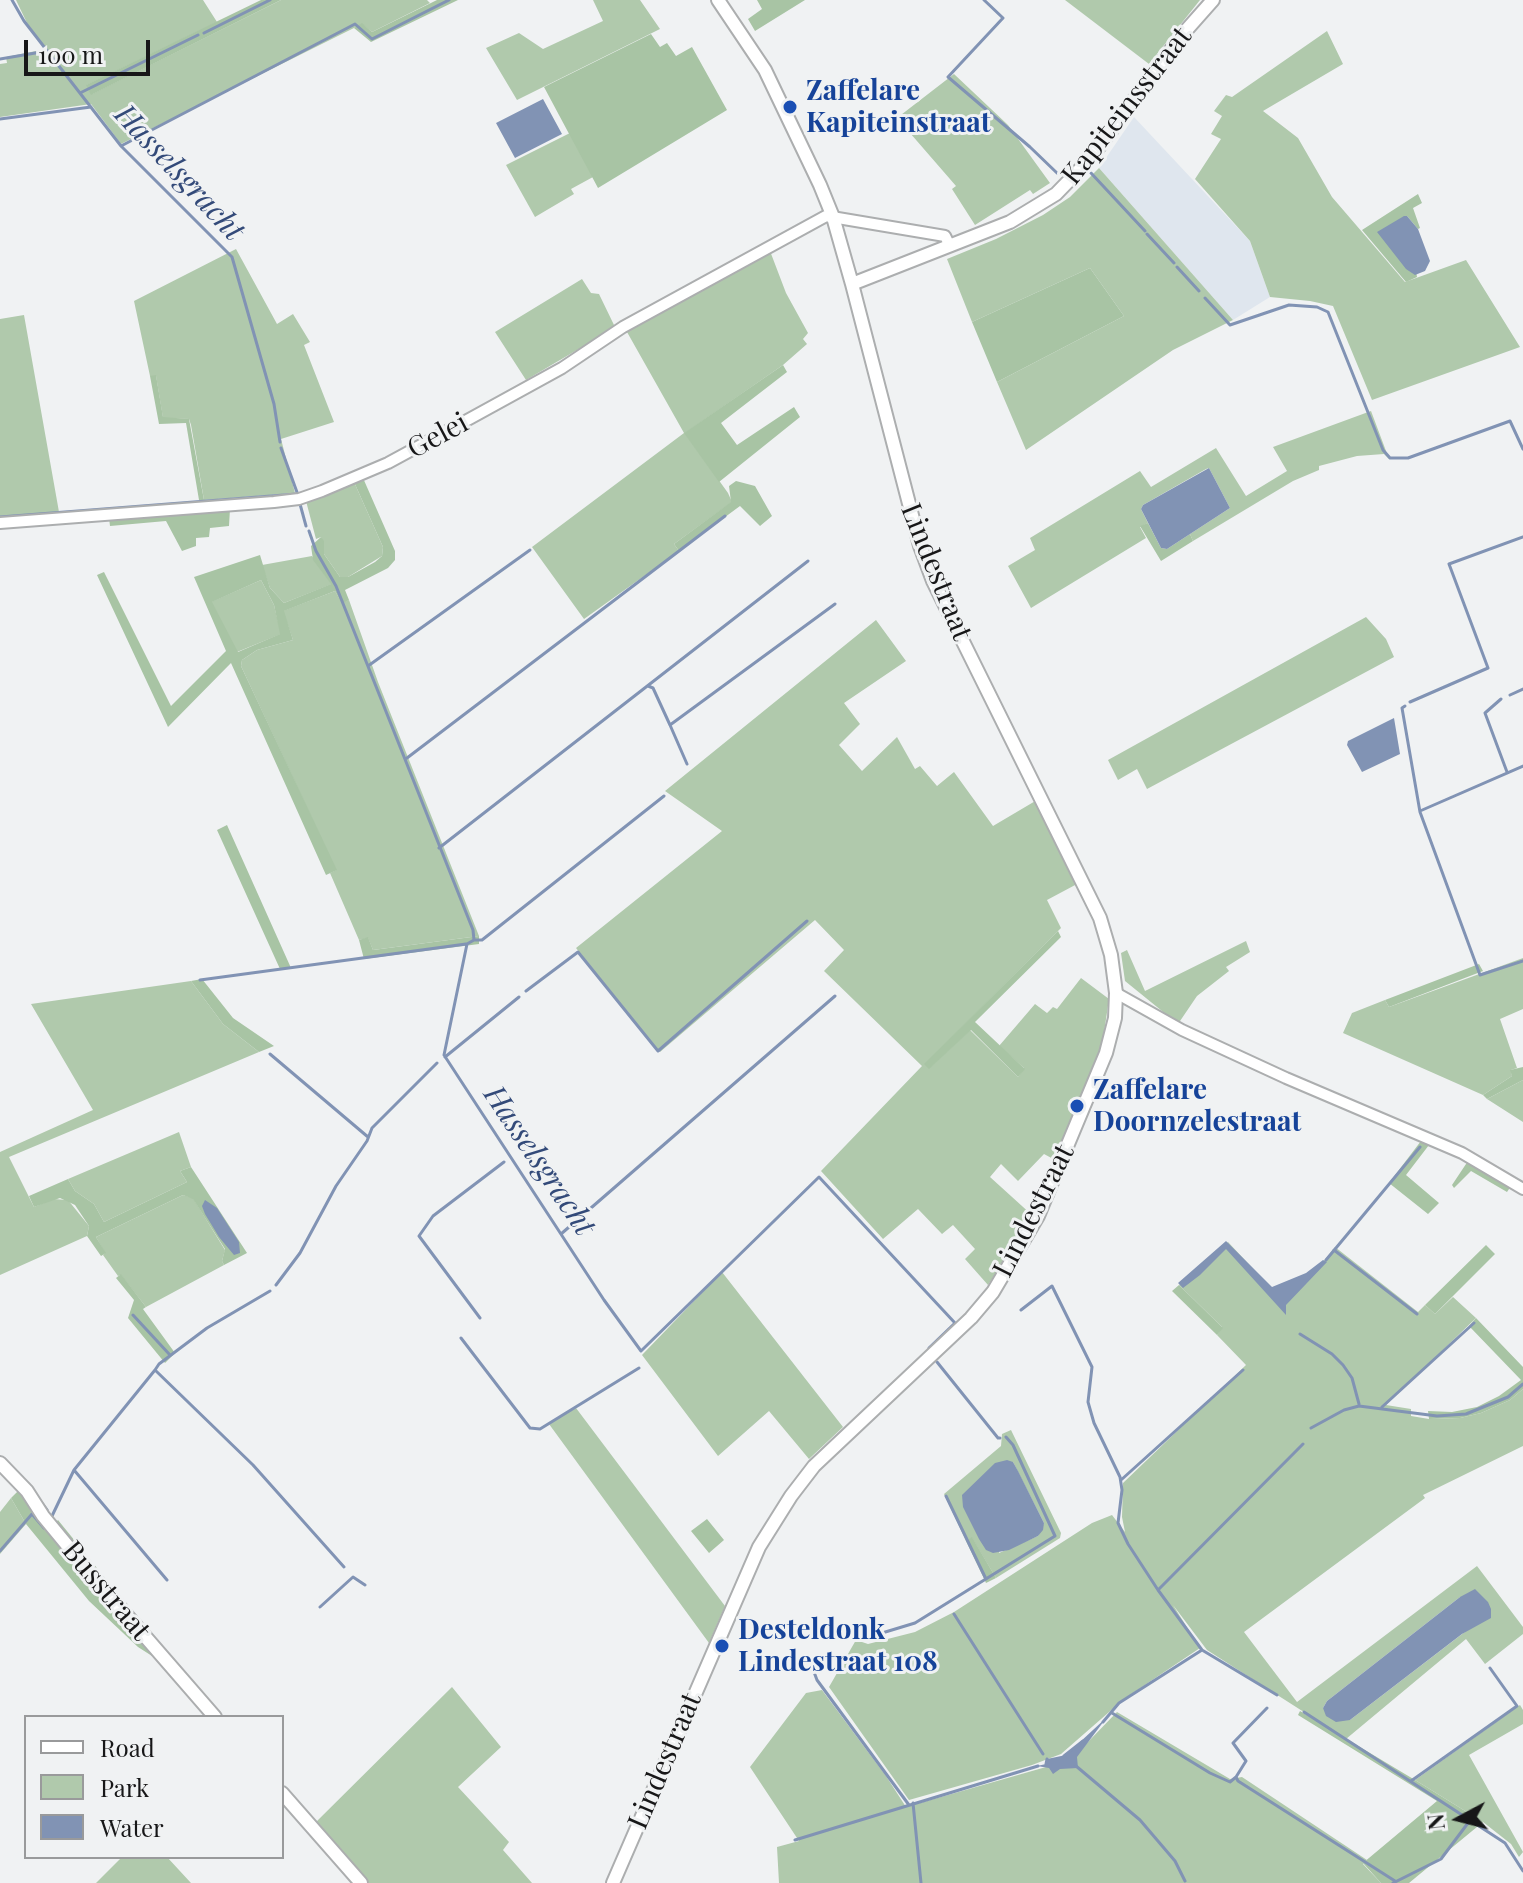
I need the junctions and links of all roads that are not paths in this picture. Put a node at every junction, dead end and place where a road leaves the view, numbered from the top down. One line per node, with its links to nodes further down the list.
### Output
1 (718, 0): 3 (street, Lindestraat)
2 (1213, 0): 4 (street, Kapiteinsstraat)
3 (833, 217): 4 (street); 5 (street, Lindestraat); 6 (street, Gelei)
4 (950, 246): 5 (street, Kapiteinsstraat)
5 (852, 284): 7 (street, Lindestraat)
6 (0, 523)
7 (1116, 993): 8 (street); 13 (street, Lindestraat)
8 (1523, 1189)
9 (0, 1463): 10 (street, Busstraat)
10 (213, 1715)
11 (284, 1795): 12 (street)
12 (361, 1883)
13 (613, 1883)

